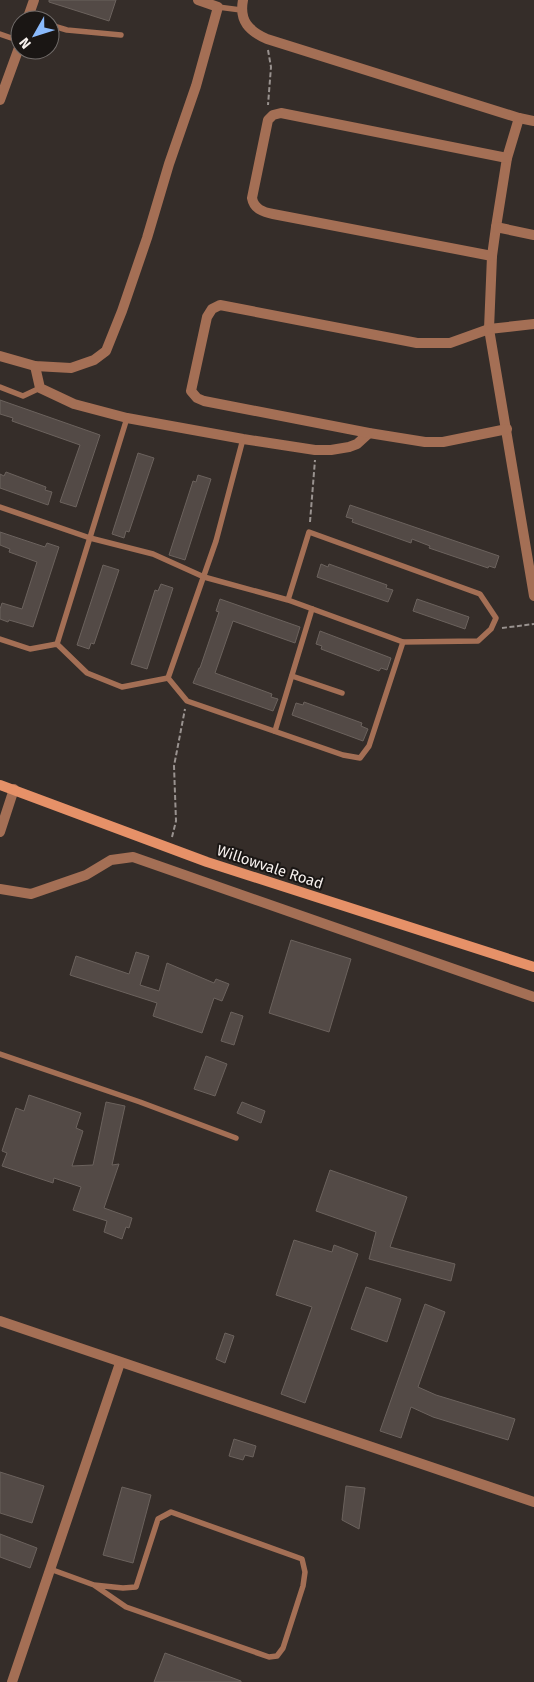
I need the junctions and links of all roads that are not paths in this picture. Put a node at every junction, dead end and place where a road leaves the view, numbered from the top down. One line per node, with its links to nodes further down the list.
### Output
1 (198, 0): 3 (street)
2 (242, 5): 3 (lane); 8 (street)
3 (218, 7): 17 (street)
4 (60, 28): 5 (lane)
5 (121, 35)
6 (15, 60): 7 (street)
7 (0, 100)
8 (519, 118): 9 (street); 10 (street)
9 (534, 121)
10 (507, 158): 11 (street); 13 (street)
11 (496, 227): 12 (street); 13 (street)
12 (534, 235)
13 (492, 256): 15 (street)
14 (534, 324): 15 (street)
15 (489, 329): 21 (street); 22 (street)
16 (0, 356): 17 (street)
17 (35, 366): 19 (street)
18 (0, 387): 19 (lane)
19 (40, 388): 20 (street)
20 (127, 418): 23 (street); 25 (lane)
21 (507, 429): 22 (street); 27 (street)
22 (369, 434): 23 (street)
23 (243, 439): 26 (lane)
24 (0, 506): 25 (lane)
25 (90, 538): 26 (lane); 32 (lane)
26 (204, 577): 28 (lane); 34 (lane)
27 (534, 596)
28 (288, 600): 29 (lane); 31 (lane)
29 (312, 610): 31 (lane); 33 (lane)
30 (0, 639): 32 (lane)
31 (403, 642): 36 (lane)
32 (57, 644): 34 (lane)
33 (292, 676): 35 (lane); 36 (lane)
34 (168, 678): 36 (lane)
35 (342, 693)
36 (275, 731)
37 (0, 785): 38 (main road, Willowvale Road)
38 (14, 789): 39 (street); 41 (main road, Willowvale Road)
39 (0, 832)
40 (0, 889): 42 (street)
41 (534, 967)
42 (534, 997)
43 (0, 1054): 44 (lane)
44 (236, 1138)
45 (0, 1321): 46 (street)
46 (120, 1363): 47 (street); 48 (street)
47 (534, 1502)
48 (50, 1569): 49 (lane); 50 (street)
49 (94, 1585): 49 (lane)
50 (12, 1682)

